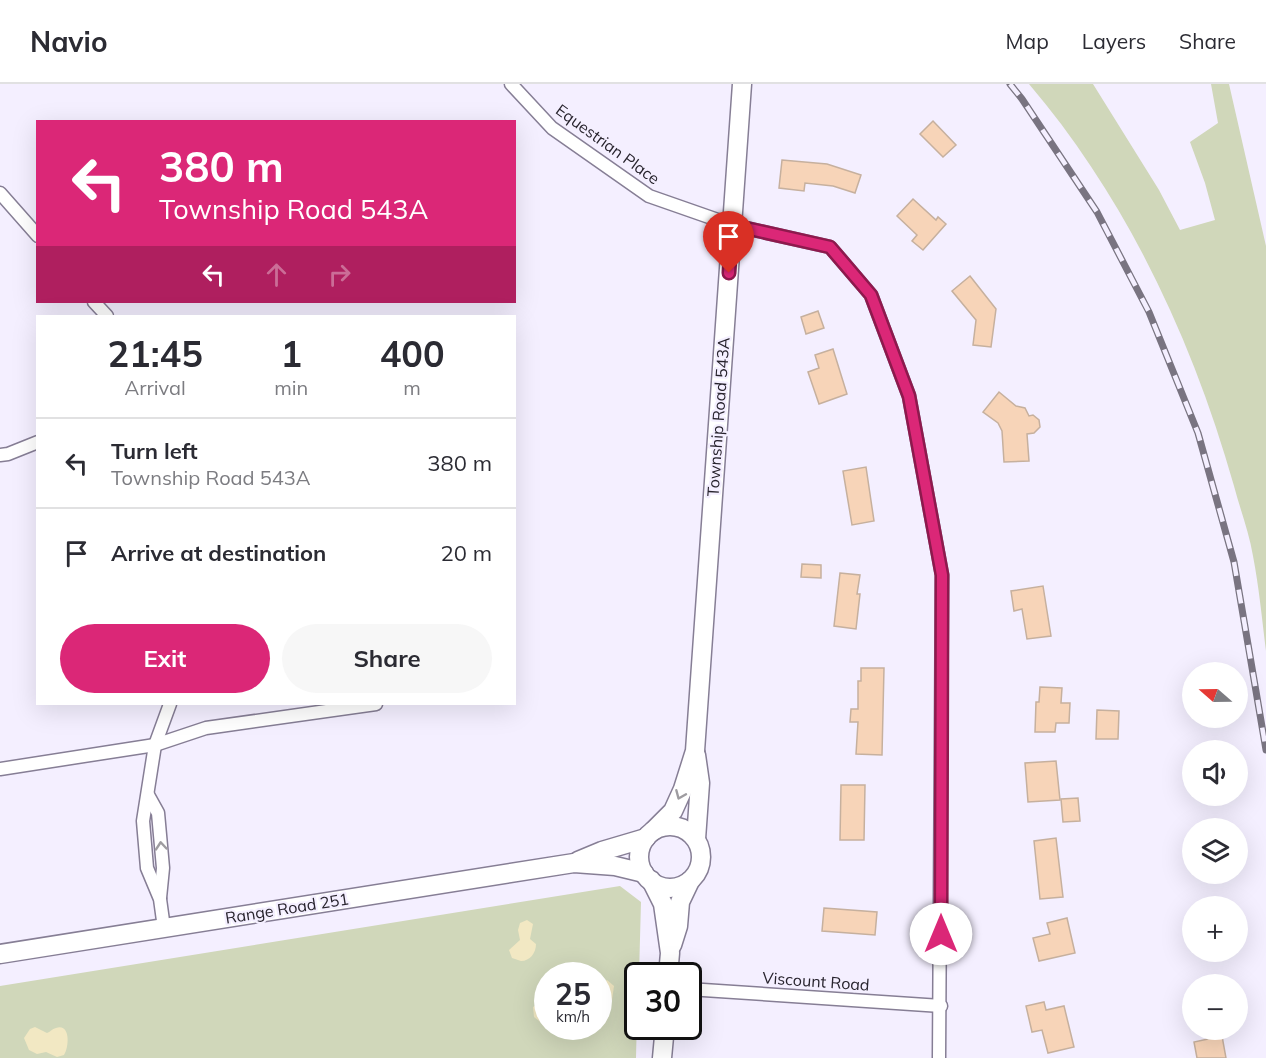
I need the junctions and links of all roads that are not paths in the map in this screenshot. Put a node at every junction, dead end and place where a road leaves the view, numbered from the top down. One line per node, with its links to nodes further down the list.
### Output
1 (511, 84): 4 (street, Equestrian Place)
2 (742, 84): 4 (main road, Township Road 543A)
3 (0, 193): 5 (street)
4 (732, 225): 13 (main road, Township Road 543A); 25 (street)
5 (36, 234)
6 (95, 303): 7 (street)
7 (106, 315)
8 (36, 443): 9 (street)
9 (0, 456)
10 (170, 705): 12 (street)
11 (369, 705): 12 (street)
12 (155, 745): 14 (street); 20 (street)
13 (695, 751): 15 (main road, Township Road 543A, one-way to 15); 16 (main road, Township Road 543A)
14 (0, 769)
15 (650, 834): 16 (main road); 17 (main road, Range Road 251); 18 (main road)
16 (696, 839): 19 (main road)
17 (574, 863): 18 (main road, Range Road 251); 20 (main road, Range Road 251)
18 (647, 877): 19 (main road); 21 (main road)
19 (690, 881): 21 (main road)
20 (164, 927): 22 (main road, Range Road 251)
21 (670, 953): 23 (main road)
22 (0, 954)
23 (669, 962)
24 (702, 990): 25 (street, Viscount Road)
25 (941, 1006): 28 (street)
26 (664, 1040): 27 (main road)
27 (662, 1058)
28 (939, 1058)

